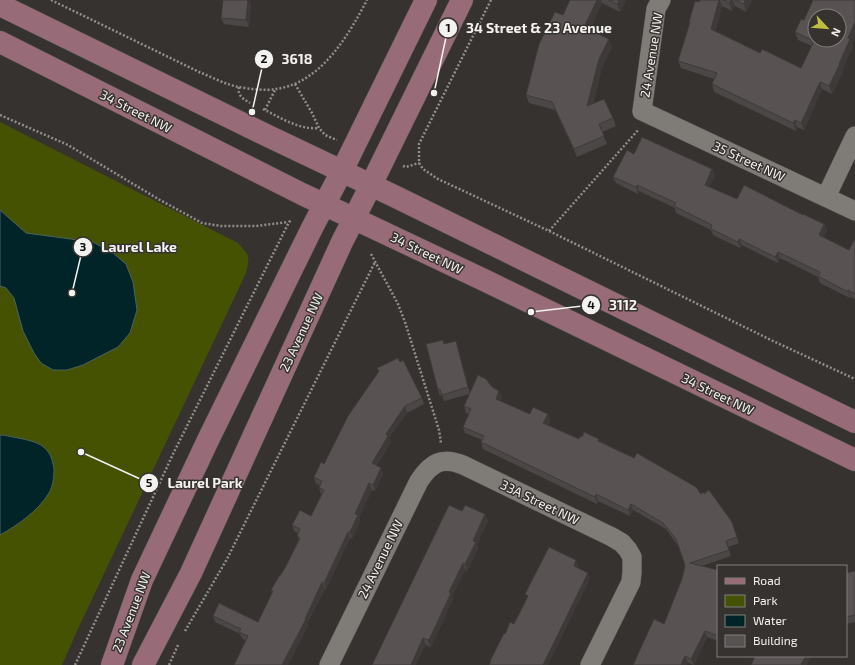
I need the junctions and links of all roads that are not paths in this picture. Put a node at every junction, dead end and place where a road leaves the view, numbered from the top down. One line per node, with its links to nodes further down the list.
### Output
1 (426, 0): 8 (main road, 23 Avenue NW)
2 (462, 0): 9 (main road, 23 Avenue NW)
3 (661, 0): 6 (street, 24 Avenue NW)
4 (0, 5): 8 (main road)
5 (0, 42): 11 (main road, 34 Street NW)
6 (647, 113): 10 (street, 35 Street NW)
7 (855, 136): 10 (street)
8 (342, 171): 9 (main road); 11 (main road, 23 Avenue NW)
9 (371, 185): 13 (main road, 23 Avenue NW); 14 (main road)
10 (826, 197): 12 (street, 35 Street NW)
11 (324, 204): 13 (main road, 34 Street NW); 17 (main road, 23 Avenue NW)
12 (855, 211)
13 (355, 218): 15 (main road, 34 Street NW); 18 (main road, 23 Avenue NW)
14 (855, 422)
15 (855, 460)
16 (440, 461): 19 (street, 24 Avenue NW); 20 (street, 33A Street NW)
17 (112, 665)
18 (143, 665)
19 (329, 665)
20 (590, 665)

